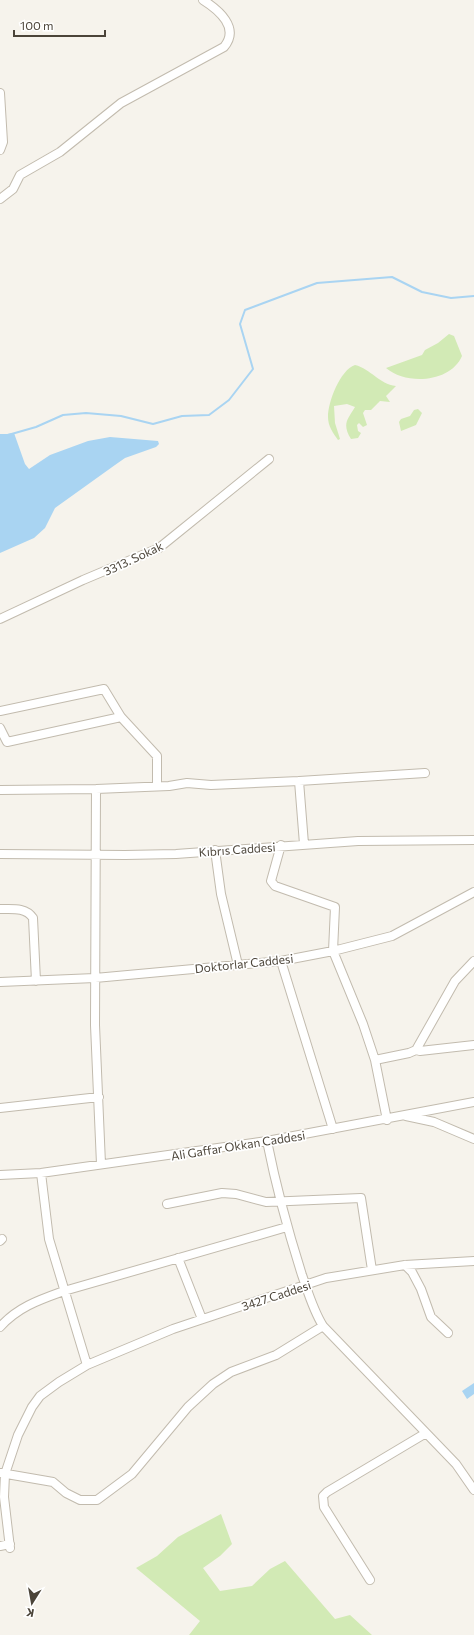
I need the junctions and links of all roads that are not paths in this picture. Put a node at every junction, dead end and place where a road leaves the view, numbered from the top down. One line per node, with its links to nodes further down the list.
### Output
1 (203, 0): 4 (street)
2 (0, 93): 3 (street)
3 (0, 150)
4 (0, 198)
5 (269, 459): 6 (street, 3313. Sokak)
6 (0, 619)
7 (0, 711): 8 (street)
8 (120, 717): 9 (street); 12 (street)
9 (0, 728)
10 (425, 773): 11 (street)
11 (299, 781): 12 (street); 16 (street)
12 (157, 786): 13 (street)
13 (96, 789): 14 (street); 20 (street)
14 (0, 790)
15 (474, 840): 16 (street, Kıbrıs Caddesi)
16 (304, 844): 17 (street, Kıbrıs Caddesi)
17 (281, 846): 18 (street, Kıbrıs Caddesi); 23 (street)
18 (215, 850): 20 (street, Kıbrıs Caddesi); 26 (street)
19 (0, 854): 20 (street, Kıbrıs Caddesi)
20 (94, 855): 27 (street)
21 (474, 892): 23 (street, Doktorlar Caddesi)
22 (0, 909): 28 (street)
23 (334, 951): 24 (street, Doktorlar Caddesi); 32 (street)
24 (281, 960): 26 (street, Doktorlar Caddesi); 38 (street)
25 (474, 960): 31 (street)
26 (238, 965): 27 (street, Doktorlar Caddesi)
27 (95, 978): 28 (street, Doktorlar Caddesi); 33 (street)
28 (36, 980): 29 (street, Doktorlar Caddesi)
29 (0, 982)
30 (474, 1045): 31 (street)
31 (416, 1050): 32 (street)
32 (375, 1060): 37 (street)
33 (98, 1097): 35 (street); 41 (street)
34 (474, 1102): 36 (street, Ali Gaffar Okkan Caddesi)
35 (0, 1108)
36 (406, 1116): 37 (street, Ali Gaffar Okkan Caddesi); 39 (street)
37 (388, 1120): 38 (street, Ali Gaffar Okkan Caddesi)
38 (333, 1129): 40 (street, Ali Gaffar Okkan Caddesi)
39 (474, 1139)
40 (267, 1141): 41 (street, Ali Gaffar Okkan Caddesi); 44 (street)
41 (101, 1164): 42 (street, Ali Gaffar Okkan Caddesi)
42 (41, 1173): 43 (street, Ali Gaffar Okkan Caddesi); 52 (street)
43 (0, 1175)
44 (280, 1201): 45 (street); 46 (street); 50 (street)
45 (167, 1204)
46 (287, 1227): 47 (street); 51 (street)
47 (178, 1258): 52 (street); 53 (street)
48 (474, 1262): 49 (street, 3427 Caddesi)
49 (405, 1265): 50 (street, 3427 Caddesi); 56 (street)
50 (372, 1270): 51 (street, 3427 Caddesi)
51 (306, 1285): 53 (street, 3427 Caddesi); 54 (street)
52 (64, 1291): 55 (street); 57 (street)
53 (202, 1319): 57 (street, 3427 Caddesi)
54 (323, 1326): 58 (street); 59 (street)
55 (0, 1327)
56 (448, 1333)
57 (87, 1365): 59 (street, 3427 Caddesi)
58 (426, 1433): 60 (street); 62 (street)
59 (3, 1474): 61 (street, 3427 Caddesi)
60 (474, 1490)
61 (0, 1546)
62 (370, 1580)

